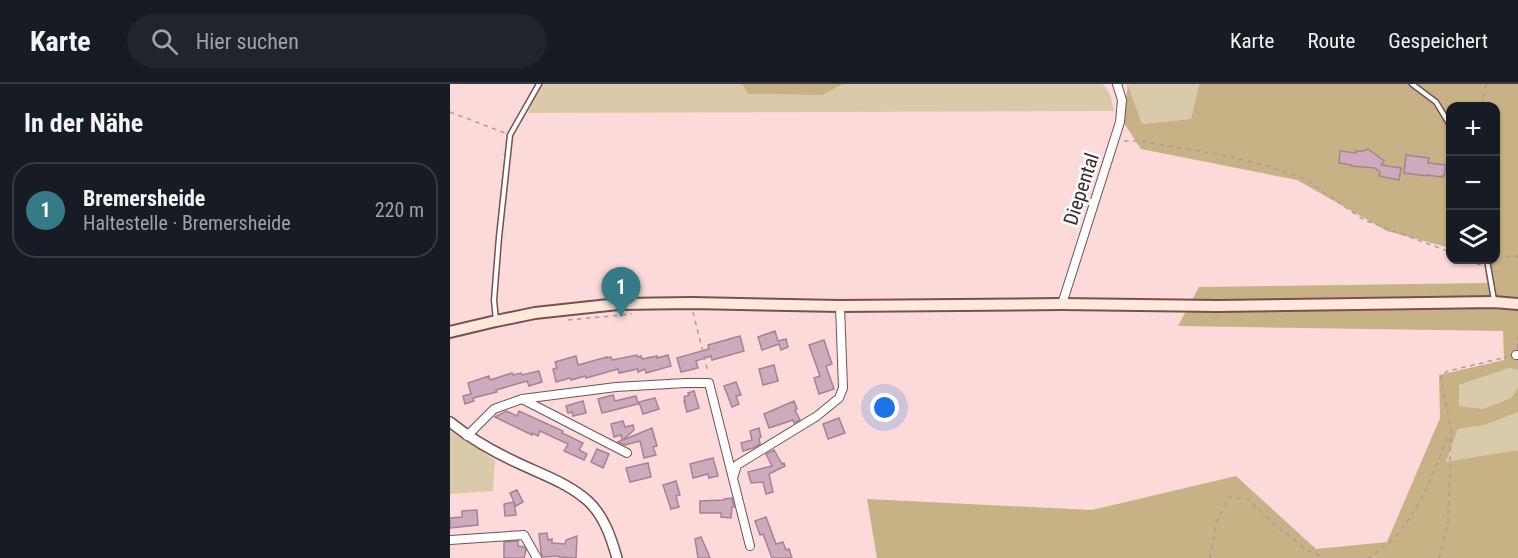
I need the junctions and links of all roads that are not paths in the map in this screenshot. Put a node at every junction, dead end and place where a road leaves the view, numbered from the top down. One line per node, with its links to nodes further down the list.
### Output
1 (539, 84): 10 (lane)
2 (1117, 84): 7 (street, Diepental)
3 (1412, 84): 4 (lane)
4 (1446, 118)
5 (1488, 264): 6 (lane)
6 (1494, 302): 7 (main road); 8 (main road)
7 (1062, 304): 9 (main road)
8 (1518, 304)
9 (840, 306): 10 (main road); 16 (street)
10 (496, 321): 11 (main road)
11 (450, 332)
12 (522, 399): 14 (street); 15 (street); 16 (street)
13 (450, 423): 14 (street)
14 (467, 436): 20 (street)
15 (627, 453)
16 (733, 481): 18 (street)
17 (450, 540): 19 (street)
18 (750, 546)
19 (537, 558)
20 (617, 558)

